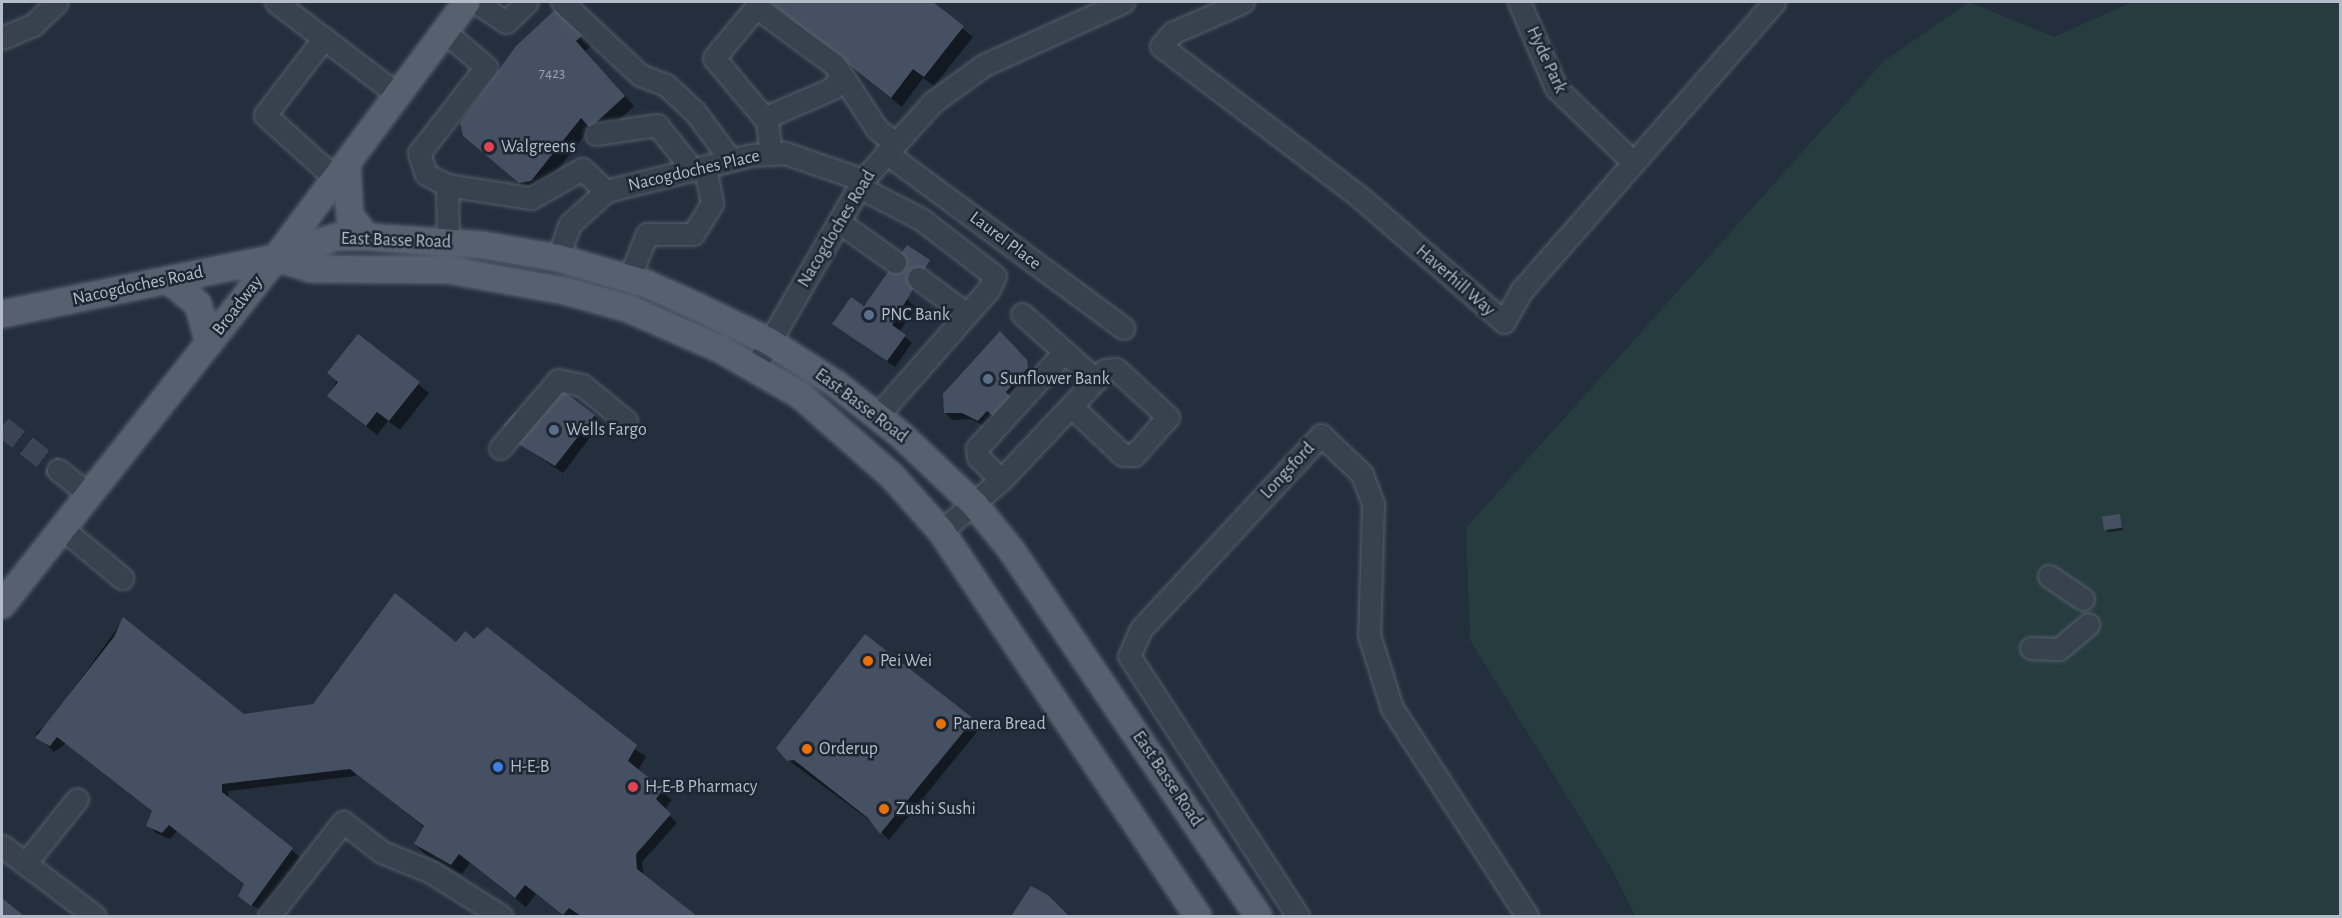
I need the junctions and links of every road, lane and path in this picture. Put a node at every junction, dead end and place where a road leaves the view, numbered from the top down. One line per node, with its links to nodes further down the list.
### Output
1 (57, 2): 12 (street)
2 (276, 2): 13 (street)
3 (467, 2): 11 (main road, Broadway)
4 (476, 2): 5 (street)
5 (527, 2)
6 (562, 2): 20 (street)
7 (1123, 2): 18 (street, Nacogdoches Road)
8 (1243, 2): 21 (street, Haverhill Way)
9 (1520, 2): 21 (street, Hyde Park)
10 (1762, 6): 21 (street, Haverhill Way)
11 (445, 32): 15 (main road, Broadway); 25 (street)
12 (2, 38)
13 (324, 38): 15 (street); 23 (street)
14 (840, 76): 16 (street); 16 (street, Laurel Place); 18 (street, Laurel Place)
15 (398, 95): 23 (main road, Broadway)
16 (764, 118): 19 (street)
17 (596, 134): 22 (street)
18 (890, 148): 24 (street, Nacogdoches Road); 39 (street, Laurel Place)
19 (771, 154): 20 (street, Nacogdoches Place); 24 (street, Nacogdoches Place)
20 (731, 160): 22 (street, Nacogdoches Place)
21 (1633, 162)
22 (699, 168): 26 (street, Nacogdoches Place); 33 (street)
23 (341, 171): 28 (main road); 30 (main road, Broadway)
24 (861, 183): 27 (street, Nacogdoches Road); 37 (street, Nacogdoches Place)
25 (447, 185): 26 (street); 29 (street)
26 (606, 191): 31 (street, Nacogdoches Place)
27 (839, 222): 32 (street); 40 (street, Nacogdoches Road)
28 (367, 237): 29 (main road, East Basse Road); 30 (main road, East Basse Road)
29 (448, 241): 31 (main road, East Basse Road)
30 (276, 258): 35 (main road, Nacogdoches Road); 41 (main road, Broadway); 43 (main road, East Basse Road)
31 (558, 258): 33 (main road, East Basse Road)
32 (895, 262)
33 (629, 278): 40 (main road, East Basse Road)
34 (918, 278): 37 (street)
35 (168, 280): 36 (main road, Nacogdoches Road); 41 (main road)
36 (2, 313)
37 (967, 314): 46 (street)
38 (1022, 314): 42 (street)
39 (1124, 328)
40 (770, 342): 43 (street, Nacogdoches Road); 46 (main road, East Basse Road)
41 (209, 344): 51 (main road, Broadway)
42 (1064, 352): 44 (street); 50 (street)
43 (755, 367): 54 (main road, East Basse Road)
44 (1096, 380): 45 (street); 45 (street)
45 (1071, 407): 50 (street)
46 (877, 416): 52 (main road, East Basse Road)
47 (626, 421): 48 (street)
48 (500, 448)
49 (58, 470): 51 (street)
50 (1001, 480): 52 (street)
51 (90, 495): 53 (main road, Broadway)
52 (974, 504): 54 (street); 68 (main road, East Basse Road)
53 (63, 529): 56 (street); 58 (main road, Broadway)
54 (941, 531): 67 (main road, East Basse Road)
55 (2049, 576): 57 (street)
56 (122, 578)
57 (2083, 599)
58 (2, 605)
59 (2088, 625): 60 (street)
60 (2031, 648)
61 (77, 799): 63 (street)
62 (2, 846): 63 (street)
63 (25, 864): 64 (street)
64 (95, 916)
65 (269, 916): 66 (street)
66 (501, 916)
67 (1198, 916)
68 (1258, 916)
69 (1298, 916): 70 (street, Longsford)
70 (1527, 916)

